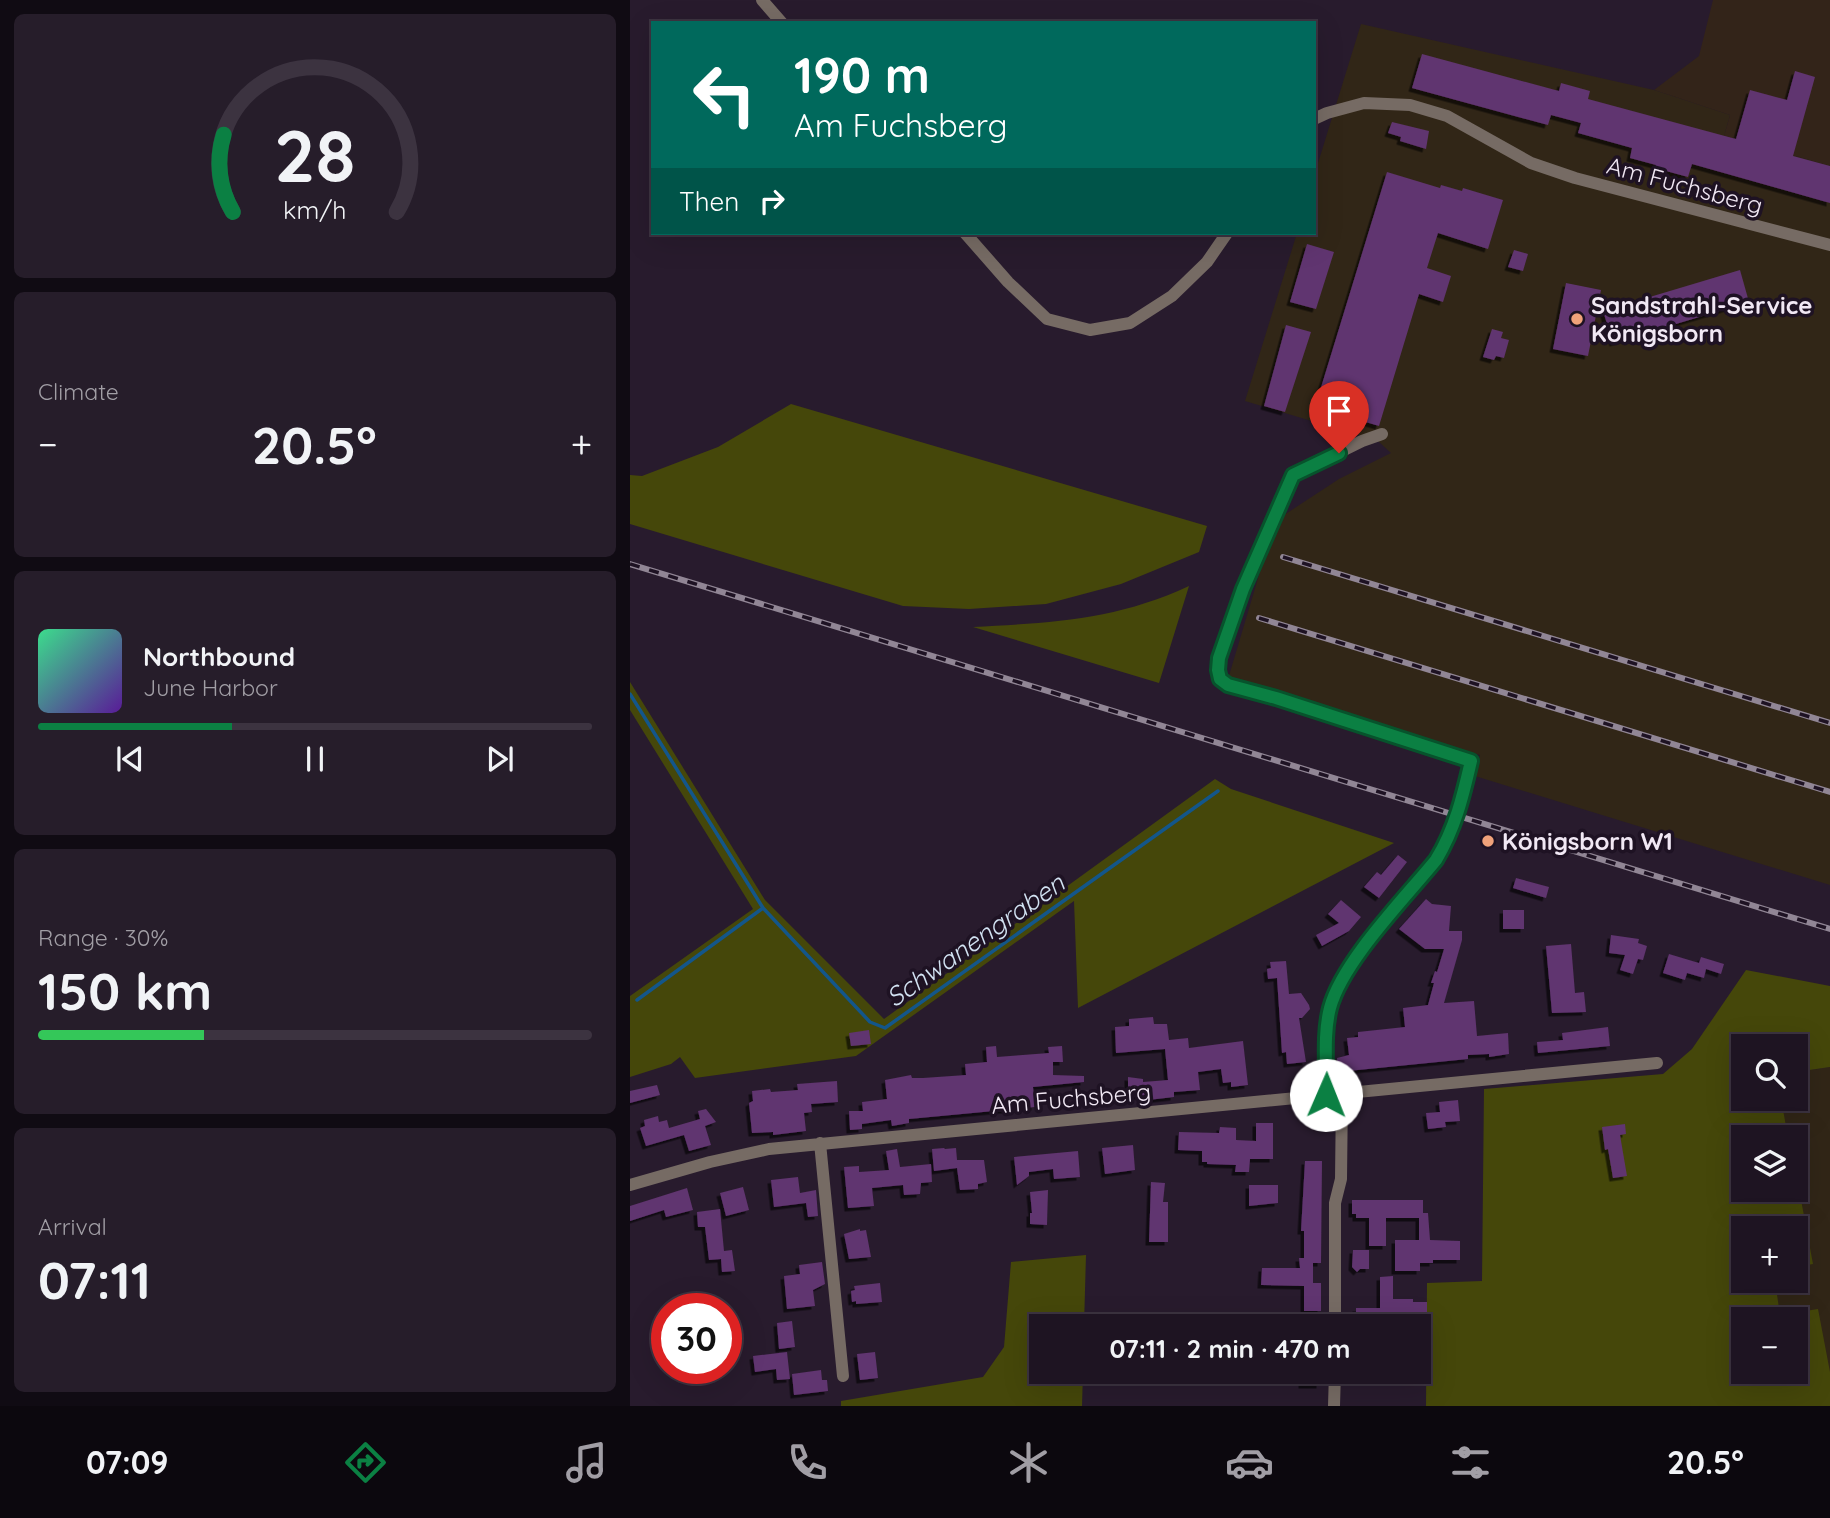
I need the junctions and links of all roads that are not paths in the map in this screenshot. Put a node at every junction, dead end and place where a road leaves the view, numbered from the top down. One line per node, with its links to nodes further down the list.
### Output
1 (762, 0): 2 (street)
2 (780, 21)
3 (1316, 118): 6 (street, Am Fuchsberg)
4 (967, 235): 5 (street)
5 (1226, 235)
6 (1830, 245)
7 (1382, 434): 10 (street)
8 (1657, 1063): 9 (street, Am Fuchsberg)
9 (1342, 1093): 10 (street, Am Fuchsberg); 13 (street)
10 (1326, 1095): 11 (street, Am Fuchsberg)
11 (820, 1143): 12 (street, Am Fuchsberg); 14 (street)
12 (630, 1185)
13 (1335, 1314)
14 (843, 1376)
15 (1335, 1384): 16 (street)
16 (1334, 1406)

